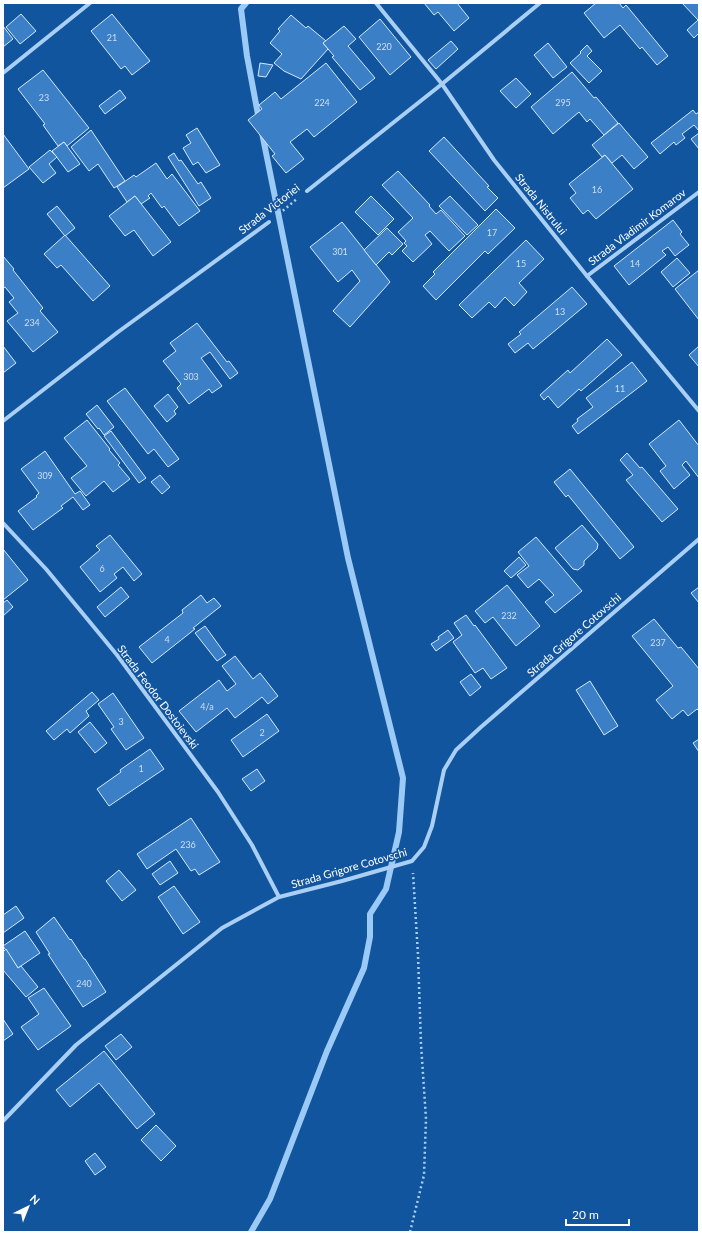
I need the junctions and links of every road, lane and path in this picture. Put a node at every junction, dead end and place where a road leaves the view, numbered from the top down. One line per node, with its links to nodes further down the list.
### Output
1 (90, 3): 4 (street)
2 (376, 3): 5 (street, Strada Nistrului)
3 (540, 3): 5 (street, Strada Victoriei)
4 (3, 73)
5 (442, 84): 6 (street, Strada Victoriei); 9 (street, Strada Nistrului)
6 (307, 191): 8 (path, Strada Victoriei)
7 (699, 192): 9 (street, Strada Vladimir Komarov)
8 (270, 222): 11 (street, Strada Victoriei)
9 (587, 276): 10 (street, Strada Nistrului)
10 (699, 411)
11 (3, 421)
12 (3, 523): 15 (street, Strada Feodor Dostoievski)
13 (699, 539): 14 (street, Strada Grigore Cotovschi)
14 (412, 861): 15 (street, Strada Grigore Cotovschi); 17 (path)
15 (279, 897): 16 (street, Strada Grigore Cotovschi)
16 (3, 1121)
17 (410, 1232)

